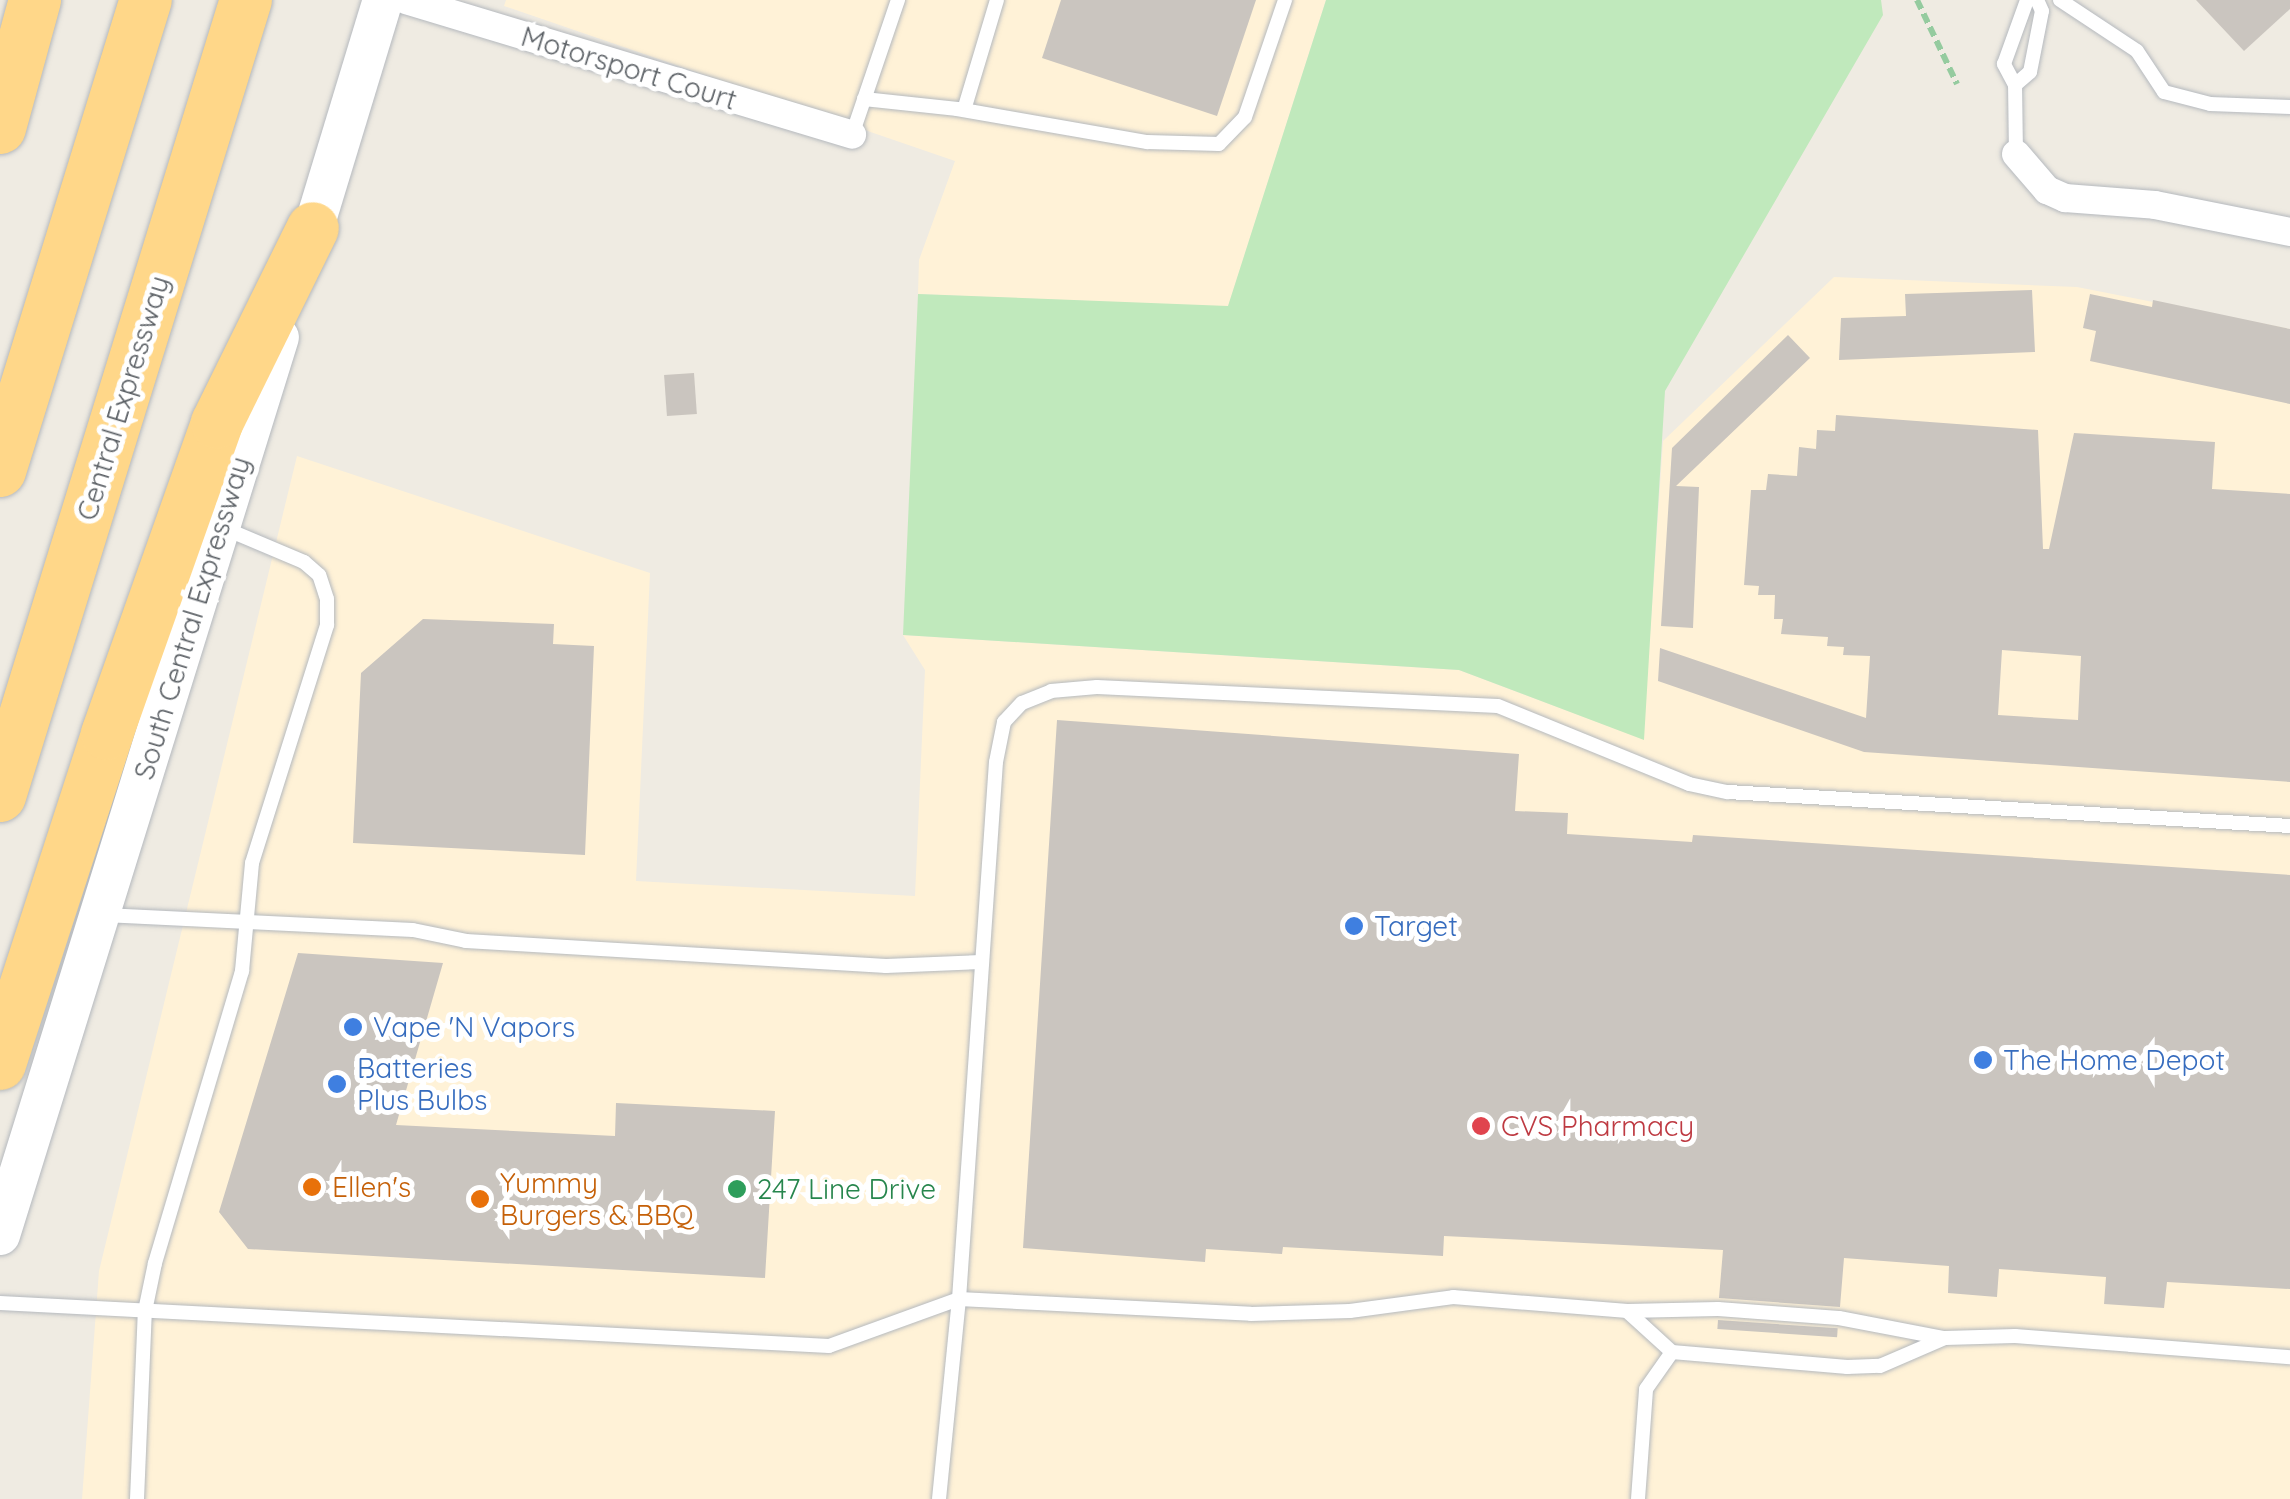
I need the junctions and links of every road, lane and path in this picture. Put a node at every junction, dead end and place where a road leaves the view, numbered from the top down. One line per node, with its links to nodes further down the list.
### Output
1 (35, 0): 18 (highway)
2 (146, 0): 23 (highway)
3 (246, 0): 25 (highway, Central Expressway)
4 (383, 0): 21 (main road, South Central Expressway)
5 (406, 0): 19 (street, Motorsport Court)
6 (898, 0): 15 (lane)
7 (997, 0): 17 (lane)
8 (1285, 0): 17 (lane)
9 (1917, 0): 13 (path)
10 (2028, 0): 14 (lane)
11 (2037, 0): 14 (lane)
12 (2060, 0): 16 (lane)
13 (1957, 84)
14 (2015, 85): 20 (lane)
15 (864, 98): 17 (lane); 19 (lane)
16 (2290, 107)
17 (964, 110)
18 (0, 128)
19 (852, 135)
20 (2016, 154): 22 (street)
21 (313, 228): 24 (main road, South Central Expressway); 30 (highway)
22 (2290, 232)
23 (0, 471)
24 (220, 526): 27 (main road, South Central Expressway); 28 (lane)
25 (0, 796)
26 (2290, 826): 29 (lane)
27 (100, 915): 28 (lane); 31 (main road, South Central Expressway)
28 (248, 919): 29 (lane); 34 (lane)
29 (981, 962): 32 (lane)
30 (0, 1064)
31 (0, 1235)
32 (958, 1299): 34 (lane); 35 (lane); 40 (lane)
33 (0, 1303): 34 (lane)
34 (145, 1311): 39 (lane)
35 (1627, 1311): 36 (lane); 37 (lane)
36 (1945, 1338): 37 (lane); 38 (lane)
37 (1672, 1352): 41 (lane)
38 (2290, 1357)
39 (138, 1499)
40 (939, 1499)
41 (1638, 1499)

